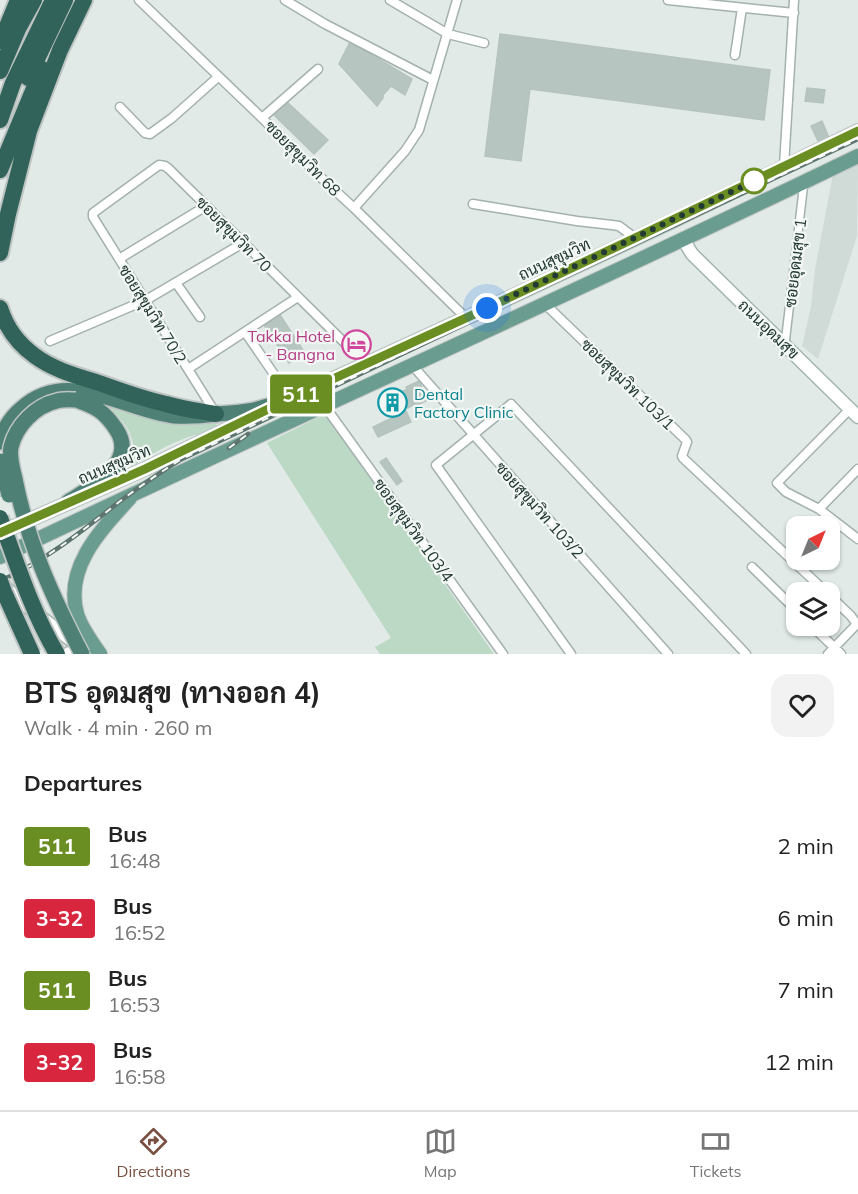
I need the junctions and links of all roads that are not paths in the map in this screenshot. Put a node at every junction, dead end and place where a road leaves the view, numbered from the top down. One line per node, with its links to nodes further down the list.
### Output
1 (18, 0): 17 (highway)
2 (34, 0): 20 (highway)
3 (53, 0): 25 (highway)
4 (65, 0): 28 (highway)
5 (74, 0): 30 (highway)
6 (84, 0): 40 (highway)
7 (139, 0): 21 (street, ซอยสุขุมวิท 68)
8 (285, 0): 22 (street)
9 (390, 0): 15 (street)
10 (457, 0): 15 (street)
11 (668, 0): 13 (street)
12 (794, 0): 14 (street)
13 (742, 8): 14 (street); 18 (street)
14 (794, 13): 29 (street)
15 (448, 34): 16 (street); 22 (street)
16 (484, 43)
17 (0, 45)
18 (735, 55)
19 (318, 69): 24 (street)
20 (0, 71)
21 (218, 77): 23 (street); 24 (street, ซอยสุขุมวิท 68)
22 (433, 80): 34 (street)
23 (120, 107)
24 (262, 118): 34 (street, ซอยสุขุมวิท 68)
25 (0, 120)
26 (858, 131): 29 (main road, ถนนสุขุมวิท)
27 (858, 156): 31 (main road, ถนนสุขุมวิท)
28 (0, 159)
29 (784, 166): 36 (main road, ถนนสุขุมวิท)
30 (0, 170)
31 (804, 182): 38 (main road, ถนนสุขุมวิท); 52 (street, ซอยอุดมสุข 1)
32 (473, 204): 37 (street)
33 (206, 206): 35 (street, ซอยสุขุมวิท 70); 39 (street, ซอยสุขุมวิท 70); 41 (street)
34 (354, 208): 48 (street, ซอยสุขุมวิท 68)
35 (93, 213): 41 (street, ซอยสุขุมวิท 70/2)
36 (675, 220): 37 (main road, ถนนสุขุมวิท); 38 (main road)
37 (635, 238): 48 (main road, ถนนสุขุมวิท)
38 (683, 239): 45 (main road, ถนนสุขุมวิท); 52 (main road, ถนนอุดมสุข)
39 (243, 243): 42 (street); 43 (street, ซอยสุขุมวิท 70)
40 (0, 253)
41 (119, 259): 44 (street, ซอยสุขุมวิท 70/2)
42 (176, 283): 44 (street); 47 (street)
43 (298, 297): 49 (street); 53 (street, ซอยสุขุมวิท 70)
44 (146, 300): 51 (street); 55 (street, ซอยสุขุมวิท 70/2)
45 (544, 303): 50 (main road, ถนนสุขุมวิท); 73 (street, ซอยสุขุมวิท 103/1)
46 (0, 308): 59 (highway)
47 (200, 317)
48 (466, 318): 50 (main road); 53 (main road, ถนนสุขุมวิท)
49 (244, 332): 55 (street); 56 (street)
50 (476, 334): 54 (main road, ถนนสุขุมวิท)
51 (50, 341)
52 (785, 344): 58 (main road, ถนนอุดมสุข)
53 (366, 364): 56 (main road, ถนนสุขุมวิท)
54 (412, 365): 57 (main road, ถนนสุขุมวิท); 60 (street, ซอยสุขุมวิท 103/2)
55 (188, 369): 59 (street, ซอยสุขุมวิท 70/2)
56 (293, 398): 59 (highway); 65 (main road, ถนนสุขุมวิท)
57 (324, 405): 64 (main road, ถนนสุขุมวิท); 90 (street, ซอยสุขุมวิท 103/4)
58 (854, 413): 66 (street)
59 (216, 414): 61 (highway)
60 (474, 435): 91 (street); 92 (street, ซอยสุขุมวิท 103/2); 93 (street)
61 (0, 442)
62 (0, 461): 85 (highway, bridge)
63 (858, 469): 66 (street)
64 (135, 492): 70 (main road, ถนนสุขุมวิท); 89 (main road)
65 (68, 502): 68 (main road, ถนนสุขุมวิท); 87 (highway, bridge)
66 (819, 509): 69 (street)
67 (0, 518): 83 (highway, bridge)
68 (0, 534): 82 (highway)
69 (857, 535)
70 (0, 557)
71 (752, 567): 75 (street)
72 (0, 581): 81 (highway, bridge); 88 (main road)
73 (815, 582)
74 (0, 598): 80 (highway)
75 (786, 600)
76 (840, 605): 77 (street)
77 (856, 626): 79 (street)
78 (822, 636): 79 (street)
79 (838, 651): 94 (street)
80 (26, 654)
81 (32, 654)
82 (48, 654)
83 (57, 654)
84 (66, 654): 86 (main road)
85 (71, 654)
86 (77, 654)
87 (82, 654)
88 (88, 654)
89 (100, 654)
90 (503, 654)
91 (571, 654)
92 (668, 654)
93 (746, 654)
94 (828, 654)

